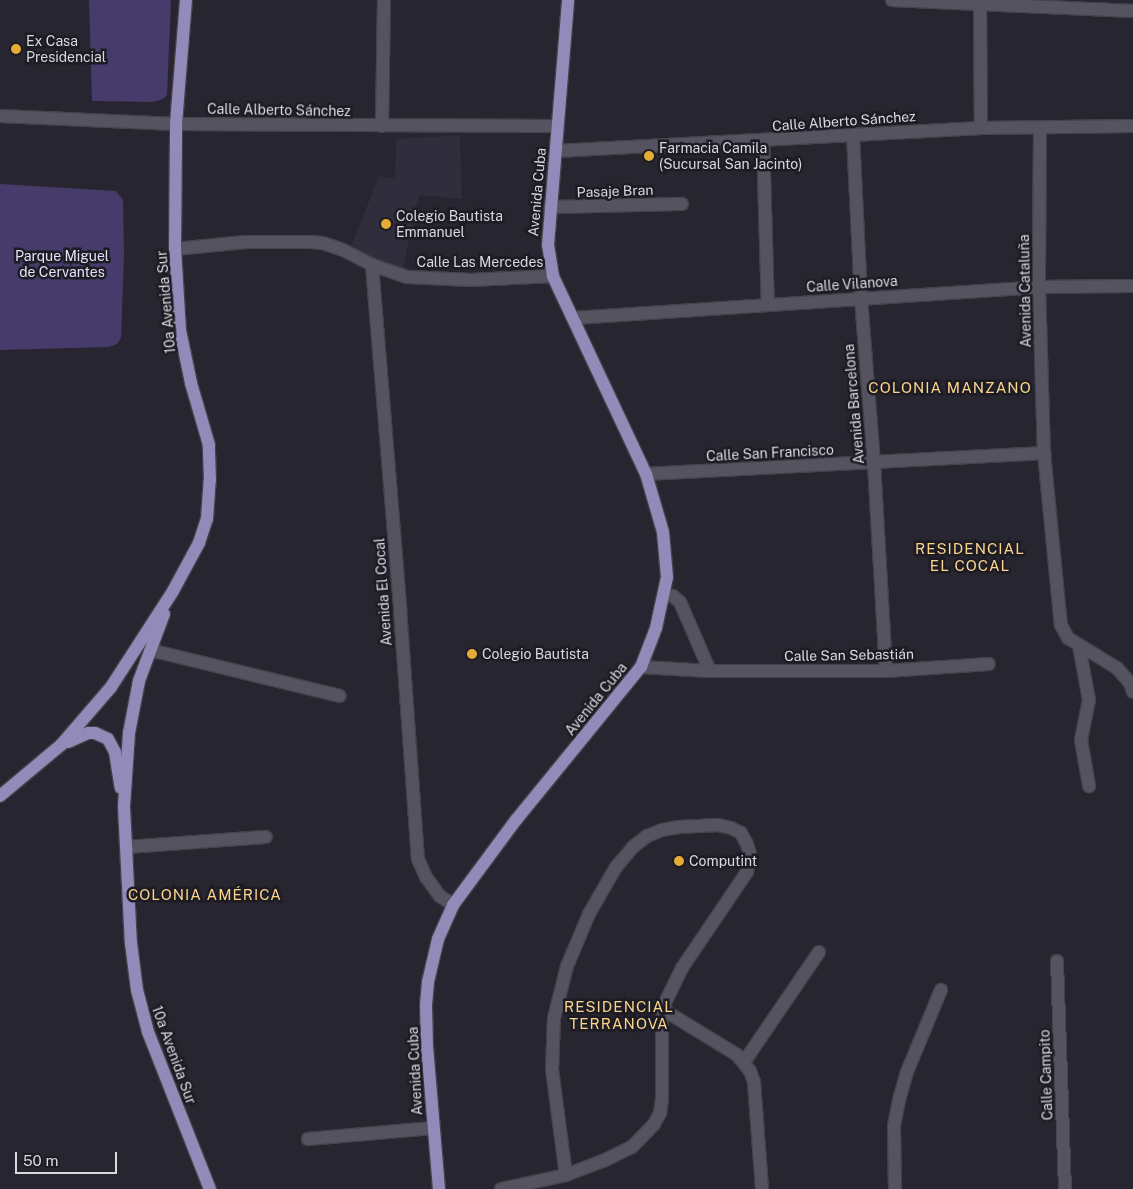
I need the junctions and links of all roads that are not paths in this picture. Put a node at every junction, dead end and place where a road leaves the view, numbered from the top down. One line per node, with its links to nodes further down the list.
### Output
1 (186, 0): 8 (main road, 10a Avenida Sur)
2 (384, 0): 9 (street)
3 (568, 0): 10 (main road, Avenida Cuba)
4 (892, 0): 5 (street)
5 (980, 3): 6 (street); 12 (street)
6 (1133, 11)
7 (0, 116): 8 (street, Calle Alberto Sánchez)
8 (176, 124): 9 (street, Calle Alberto Sánchez); 19 (main road, 10a Avenida Sur)
9 (382, 126): 10 (street, Calle Alberto Sánchez)
10 (558, 126): 16 (main road, Avenida Cuba)
11 (1133, 126): 13 (street, Calle Alberto Sánchez)
12 (981, 128): 13 (street, Calle Alberto Sánchez); 14 (street, Calle Alberto Sánchez)
13 (1040, 128): 23 (street, Avenida Cataluña)
14 (854, 135): 15 (street, Calle Alberto Sánchez); 24 (street, Avenida Barcelona)
15 (764, 141): 16 (street, Calle Alberto Sánchez); 25 (street)
16 (556, 151): 18 (main road, Avenida Cuba)
17 (682, 204): 18 (street, Pasaje Bran)
18 (550, 208): 21 (main road, Avenida Cuba)
19 (175, 249): 20 (street, Calle Las Mercedes); 30 (main road, 10a Avenida Sur)
20 (372, 265): 21 (street, Calle Las Mercedes); 46 (street, Avenida El Cocal)
21 (553, 276): 26 (main road, Avenida Cuba)
22 (1133, 286): 23 (street, Calle Vilanova)
23 (1039, 287): 24 (street, Calle Vilanova); 27 (street, Avenida Cataluña)
24 (861, 298): 25 (street, Calle Vilanova); 28 (street, Avenida Barcelona)
25 (768, 305): 26 (street, Calle Vilanova)
26 (574, 318): 29 (main road, Avenida Cuba)
27 (1044, 453): 28 (street, Calle San Francisco); 32 (street, Avenida Cataluña)
28 (874, 463): 29 (street, Calle San Francisco); 36 (street, Avenida Barcelona)
29 (646, 474): 31 (main road, Avenida Cuba)
30 (173, 591): 33 (main road, 10a Avenida Sur); 40 (main road, 10a Avenida Sur)
31 (664, 594): 35 (main road, Avenida Cuba); 37 (street)
32 (1078, 646): 38 (street); 41 (street)
33 (150, 650): 39 (street); 43 (main road, 10a Avenida Sur)
34 (988, 664): 36 (street, Calle San Sebastián)
35 (641, 667): 37 (street, Calle San Sebastián); 46 (main road, Avenida Cuba)
36 (886, 671): 37 (street, Calle San Sebastián)
37 (710, 672)
38 (1133, 692)
39 (340, 696)
40 (61, 745): 42 (main road); 43 (main road, 10a Avenida Sur)
41 (1089, 786)
42 (0, 796)
43 (124, 807): 45 (main road, 10a Avenida Sur)
44 (266, 837): 45 (street)
45 (126, 847): 55 (main road, 10a Avenida Sur)
46 (454, 905): 52 (main road, Avenida Cuba)
47 (819, 952): 51 (street)
48 (1057, 961): 60 (street, Calle Campito)
49 (941, 990): 59 (street)
50 (662, 1009): 51 (street); 54 (street); 54 (street)
51 (744, 1062): 58 (street)
52 (433, 1128): 53 (street); 56 (main road, Avenida Cuba)
53 (308, 1139)
54 (566, 1175): 57 (street)
55 (209, 1189)
56 (439, 1189)
57 (501, 1189)
58 (762, 1189)
59 (895, 1189)
60 (1065, 1189)

